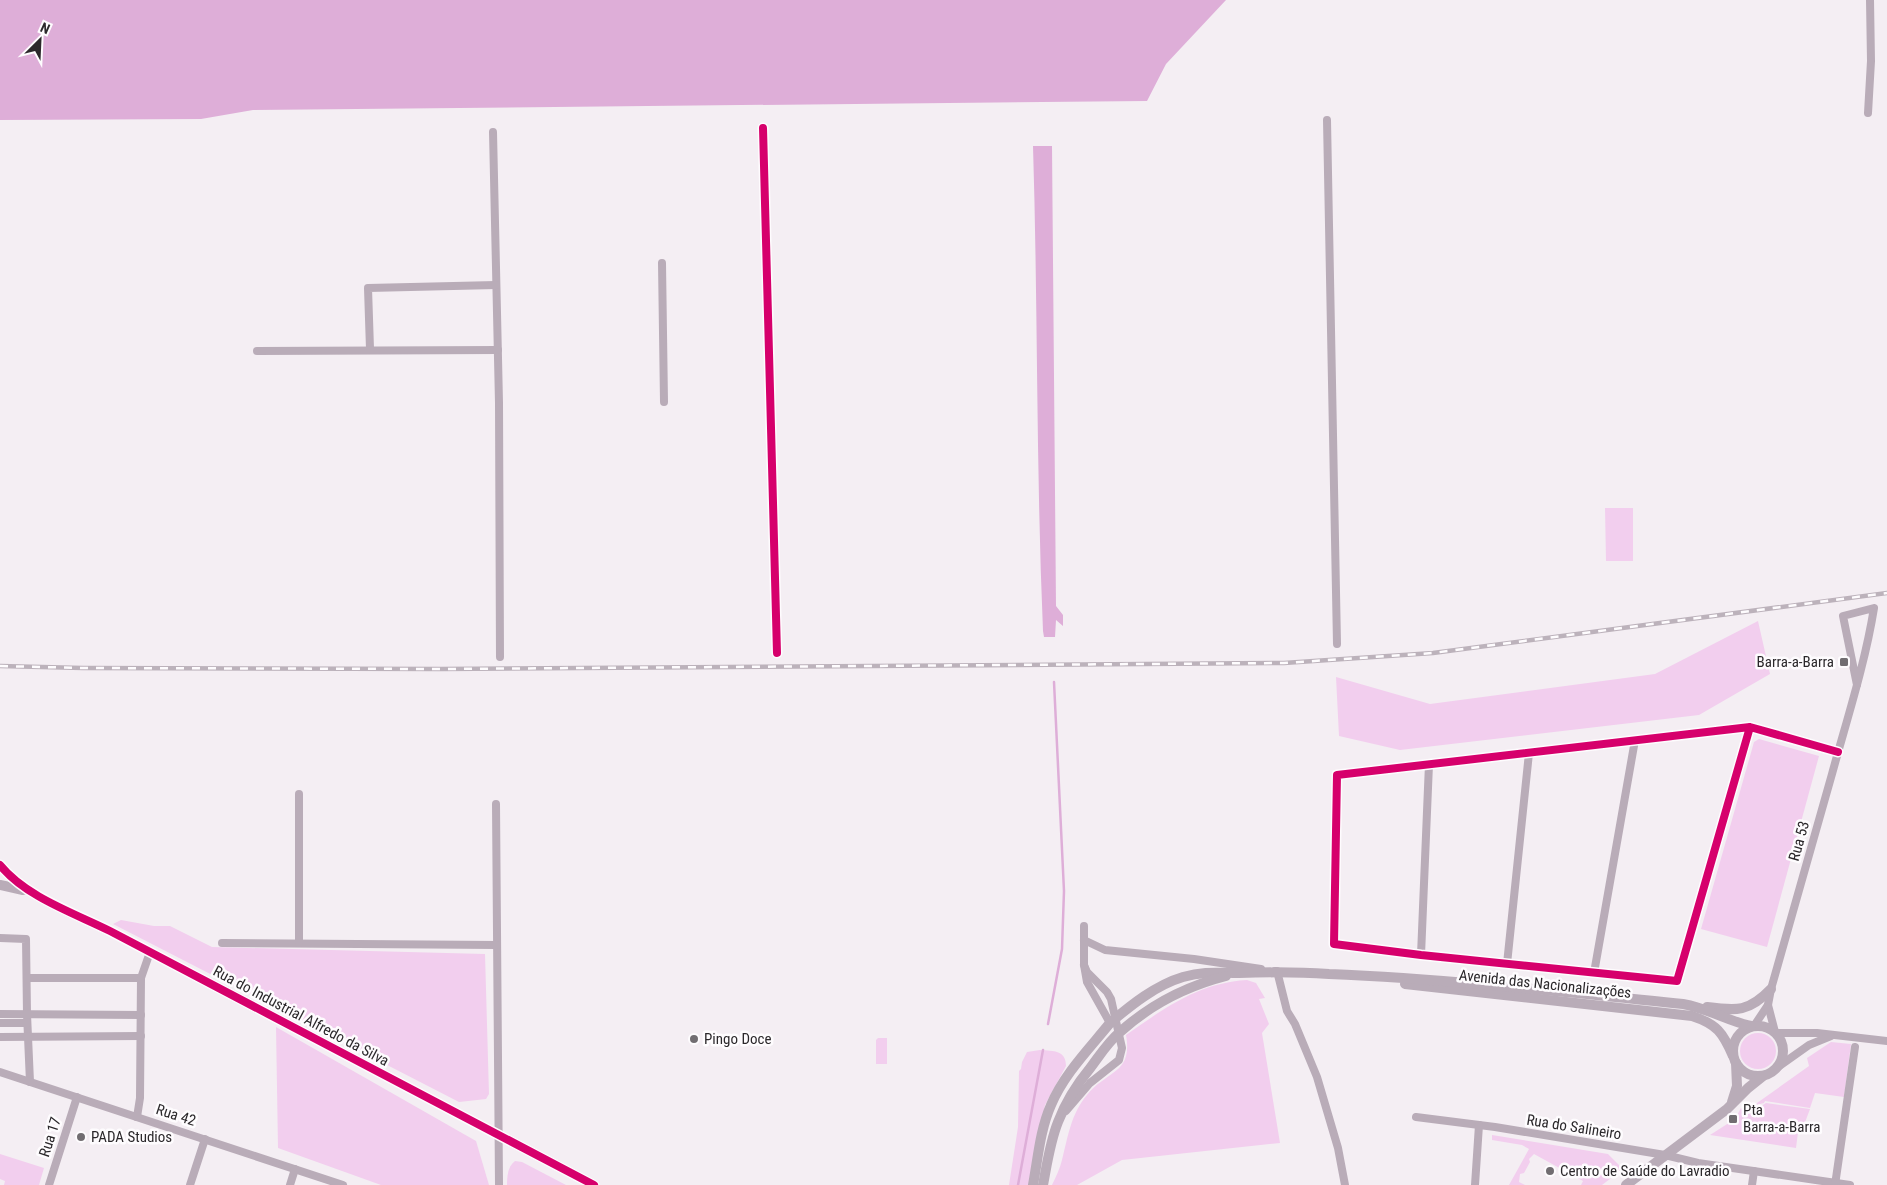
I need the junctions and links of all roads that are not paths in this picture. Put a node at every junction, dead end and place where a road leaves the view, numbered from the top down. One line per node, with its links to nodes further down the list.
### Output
1 (1870, 0): 2 (street)
2 (1868, 113)
3 (1327, 120): 12 (street)
4 (763, 128): 13 (street)
5 (493, 132): 7 (street)
6 (662, 263): 11 (street)
7 (496, 284): 8 (street); 9 (street)
8 (370, 349): 9 (street); 10 (street)
9 (498, 350): 14 (street)
10 (256, 351)
11 (664, 402)
12 (1337, 644)
13 (777, 652)
14 (500, 657)
15 (1857, 685): 15 (street, Rua 53); 18 (street, Rua 53)
16 (1750, 727): 17 (street); 18 (street); 38 (street)
17 (1635, 740): 19 (street); 38 (street)
18 (1838, 752): 42 (street, Rua 53)
19 (1529, 753): 20 (street); 34 (street)
20 (1429, 764): 33 (street); 33 (street)
21 (299, 794): 30 (street)
22 (496, 804): 31 (street)
23 (0, 865): 25 (street, Rua do Industrial Alfredo da Silva)
24 (0, 885): 25 (street, Rua do Industrial Alfredo da Silva)
25 (34, 893): 32 (street, Rua do Industrial Alfredo da Silva)
26 (1084, 926): 28 (street)
27 (0, 938): 40 (street)
28 (1084, 940): 35 (street); 36 (street)
29 (222, 943): 30 (street)
30 (299, 943): 31 (street)
31 (497, 946): 71 (street)
32 (150, 952): 41 (street); 71 (street, Rua do Industrial Alfredo da Silva)
33 (1421, 955): 34 (street)
34 (1507, 964): 38 (street)
35 (1084, 965): 48 (street); 48 (street)
36 (1277, 971): 37 (street, Avenida das Nacionalizações); 39 (street, Avenida das Nacionalizações); 85 (street)
37 (1237, 973): 48 (street, Avenida das Nacionalizações); 52 (street, Avenida das Nacionalizações)
38 (1594, 973)
39 (1334, 974): 44 (street, Avenida das Nacionalizações); 60 (street, Avenida das Nacionalizações)
40 (27, 978): 41 (street); 46 (street)
41 (141, 978): 47 (street)
42 (1771, 990): 43 (street, Rua 53); 44 (street)
43 (1768, 1005): 51 (street, Rua 53); 53 (street, Rua 53)
44 (1694, 1006): 51 (street, Avenida das Nacionalizações)
45 (0, 1014): 46 (street)
46 (27, 1014): 47 (street); 50 (street)
47 (141, 1015): 57 (street)
48 (1113, 1020): 52 (street); 83 (street, Avenida das Nacionalizações)
49 (0, 1023): 50 (street)
50 (27, 1023): 56 (street)
51 (1752, 1026): 53 (street); 60 (street)
52 (1120, 1032): 69 (street, Avenida das Nacionalizações); 69 (street)
53 (1775, 1032): 54 (street); 61 (street)
54 (1838, 1035): 58 (street); 61 (street)
55 (0, 1036): 56 (street)
56 (28, 1036): 57 (street); 64 (street)
57 (141, 1036): 67 (street)
58 (1887, 1041)
59 (1855, 1047): 76 (street)
60 (1734, 1060): 63 (street); 66 (street)
61 (1778, 1068): 63 (street)
62 (0, 1072): 64 (street, Rua 42)
63 (1763, 1076): 66 (street)
64 (30, 1082): 65 (street, Rua 42)
65 (77, 1097): 67 (street, Rua 42); 77 (street, Rua 17)
66 (1727, 1109): 73 (street)
67 (137, 1117): 72 (street, Rua 42)
68 (1416, 1117): 70 (street, Rua do Salineiro)
69 (1058, 1121): 84 (street, Avenida das Nacionalizações)
70 (1479, 1125): 73 (street, Rua do Salineiro); 86 (street)
71 (499, 1135): 81 (street); 82 (street, Rua do Industrial Alfredo da Silva)
72 (205, 1139): 74 (street, Rua 42); 78 (street)
73 (1665, 1155): 75 (street, Rua do Salineiro); 87 (street)
74 (295, 1169): 79 (street); 80 (street, Rua 42)
75 (1754, 1171): 76 (street, Rua do Salineiro); 88 (street)
76 (1835, 1184): 89 (street, Rua do Salineiro)
77 (49, 1185)
78 (190, 1185)
79 (290, 1185)
80 (343, 1185)
81 (499, 1185)
82 (594, 1185)
83 (1033, 1185)
84 (1043, 1185)
85 (1345, 1185)
86 (1475, 1185)
87 (1626, 1185)
88 (1752, 1185)
89 (1850, 1185)

